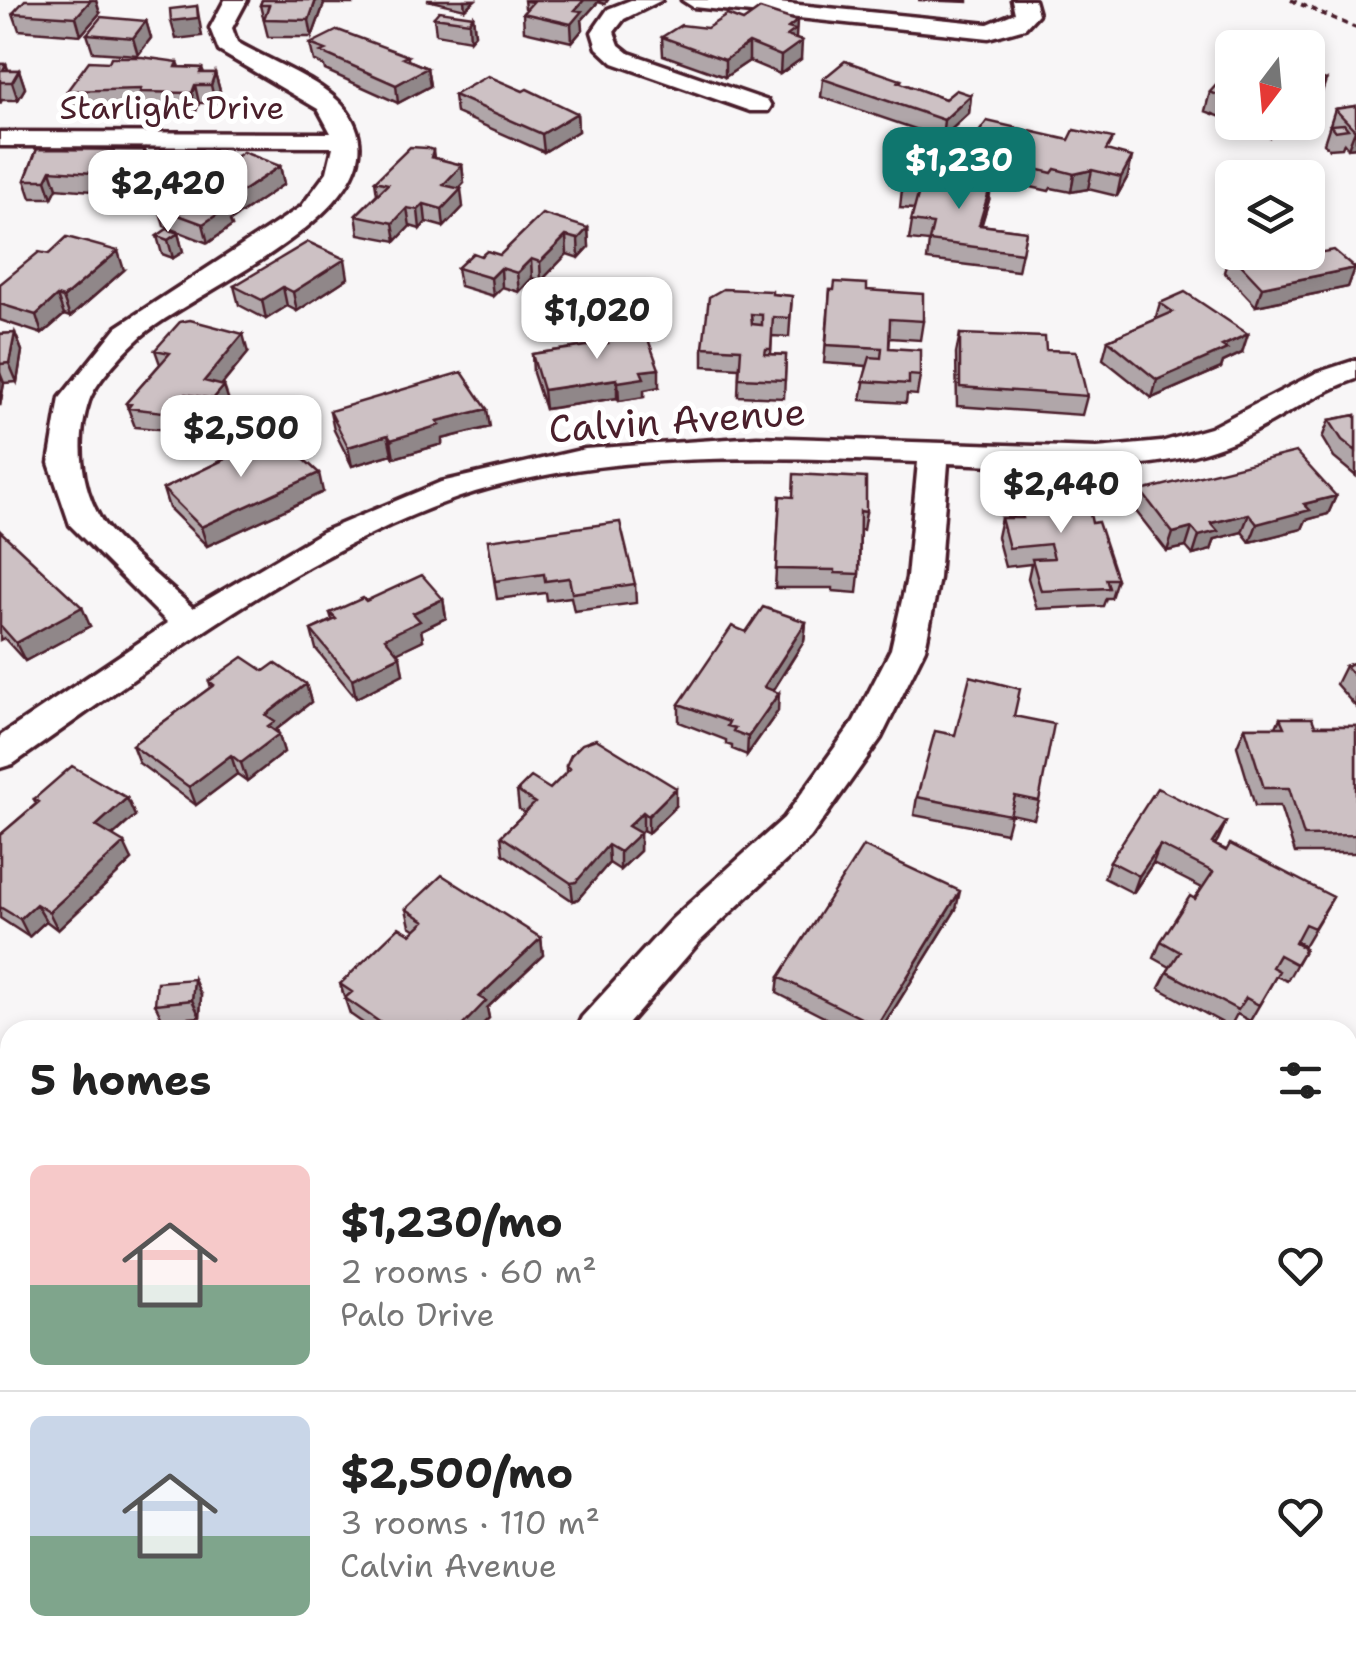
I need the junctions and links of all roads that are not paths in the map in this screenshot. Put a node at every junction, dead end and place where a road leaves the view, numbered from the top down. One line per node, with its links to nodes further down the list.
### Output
1 (236, 0): 7 (street)
2 (651, 0): 5 (street)
3 (692, 0): 4 (street)
4 (1023, 0)
5 (759, 106)
6 (0, 139): 7 (street, Starlight Drive)
7 (345, 140): 10 (street)
8 (1356, 369): 9 (street, Calvin Avenue)
9 (934, 453): 10 (street, Calvin Avenue); 12 (street)
10 (190, 625): 11 (street, Calvin Avenue)
11 (0, 754)
12 (606, 1020)

